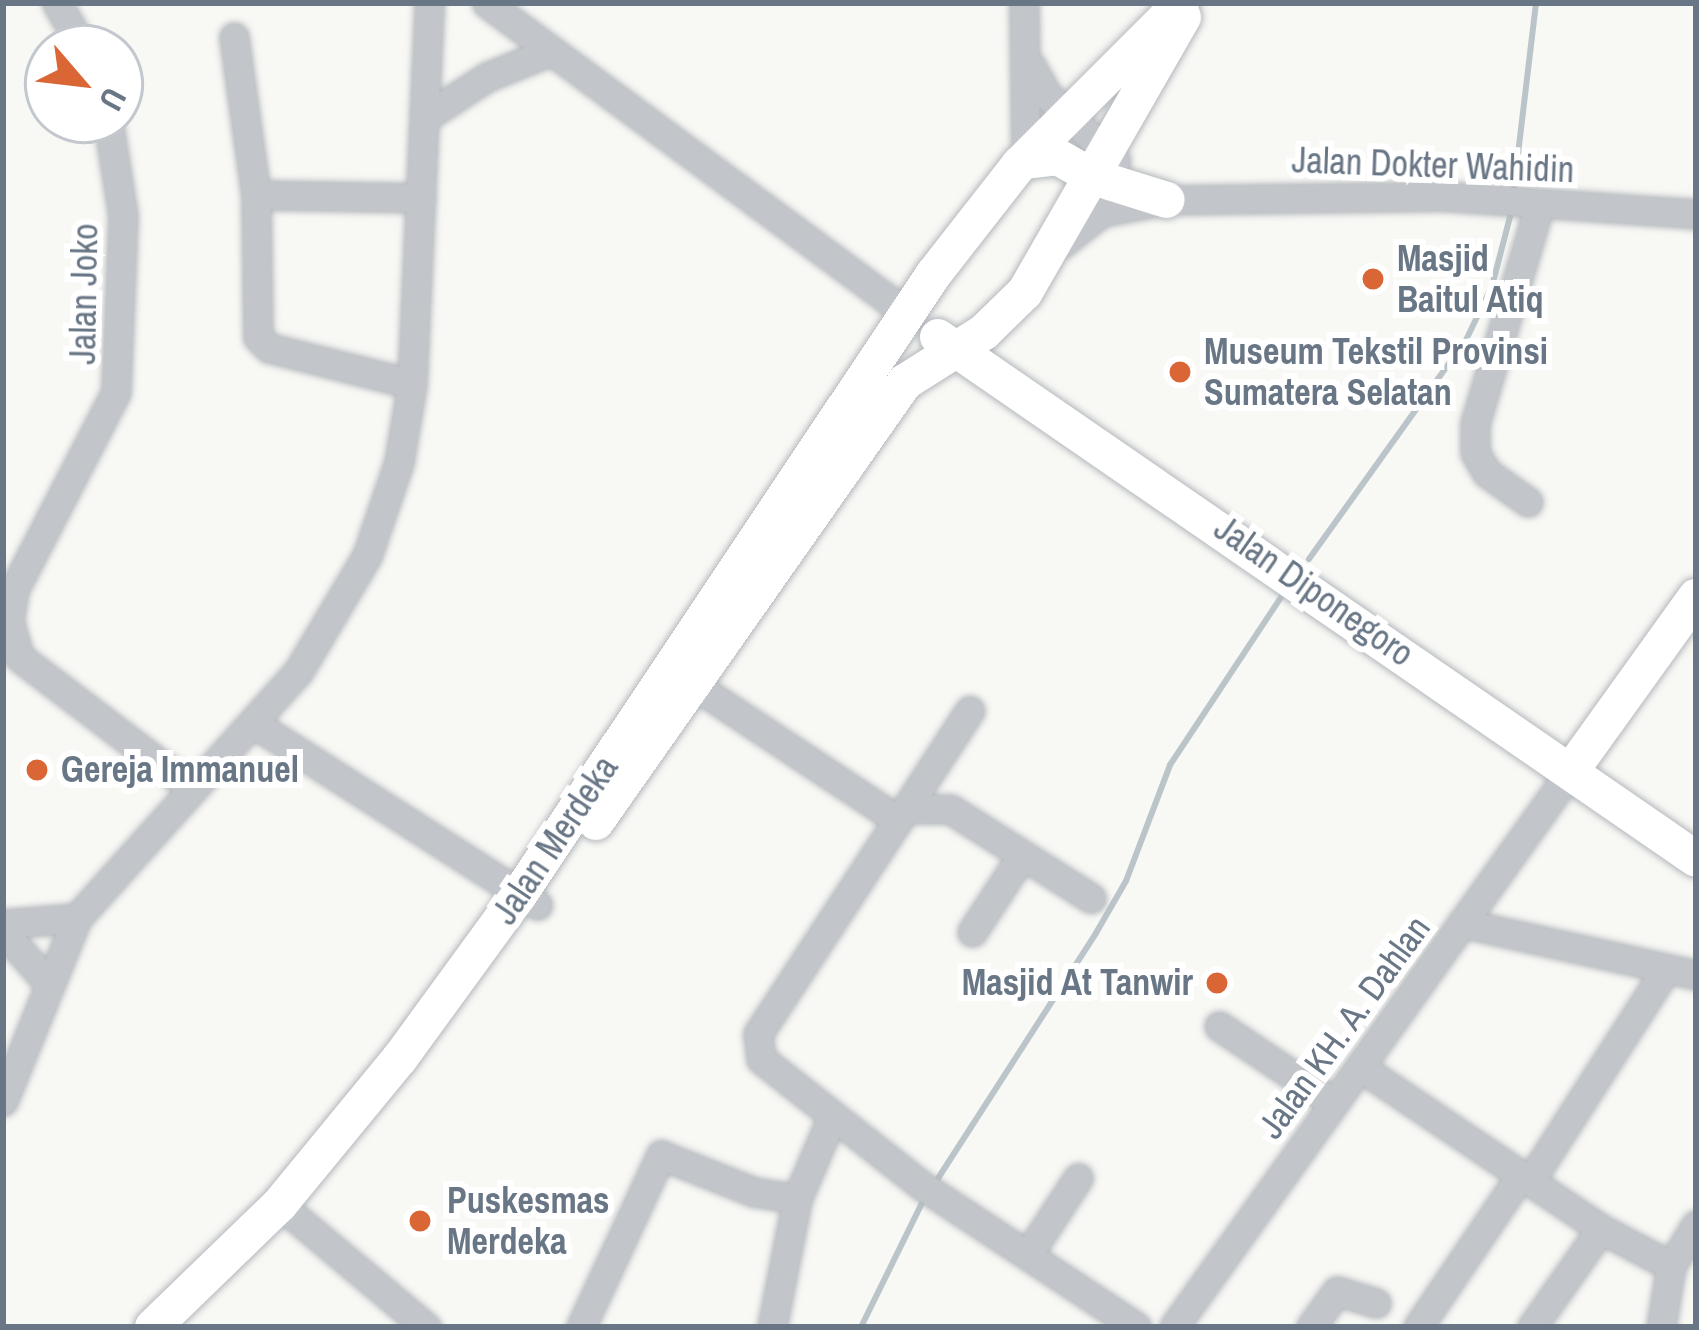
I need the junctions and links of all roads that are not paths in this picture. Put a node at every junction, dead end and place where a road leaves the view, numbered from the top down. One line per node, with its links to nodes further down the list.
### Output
1 (429, 3): 8 (street)
2 (487, 3): 6 (street)
3 (1024, 3): 7 (street)
4 (1185, 3): 9 (main road, Jalan Merdeka); 12 (main road)
5 (234, 37): 13 (street)
6 (551, 51): 8 (street); 20 (street)
7 (1030, 66): 9 (street); 11 (street)
8 (424, 118): 14 (street)
9 (1072, 121): 11 (main road, Jalan Merdeka); 12 (street)
10 (112, 144): 30 (street, Jalan Joko)
11 (1026, 160): 12 (main road); 20 (main road, Jalan Merdeka)
12 (1100, 165): 15 (main road); 18 (main road)
13 (256, 195): 14 (street); 22 (street)
14 (421, 198): 22 (street)
15 (1167, 200): 16 (street, Jalan Dokter Wahidin); 18 (street, Jalan Dokter Wahidin)
16 (1522, 202): 17 (street, Jalan Dokter Wahidin); 24 (street)
17 (1696, 214)
18 (1057, 248): 19 (main road)
19 (1025, 292): 21 (main road, Jalan Merdeka); 23 (main road)
20 (909, 315): 21 (main road, Jalan Diponegoro); 35 (main road, Jalan Merdeka)
21 (951, 347): 23 (main road, Jalan Diponegoro); 26 (main road, Jalan Merdeka)
22 (412, 384): 28 (street)
23 (1054, 415): 29 (main road, Jalan Diponegoro)
24 (1528, 502)
25 (1696, 597): 29 (main road)
26 (694, 685): 31 (street); 35 (main road, Jalan Merdeka)
27 (970, 710): 31 (street)
28 (256, 724): 30 (street); 35 (street)
29 (1573, 768): 33 (main road, Jalan Diponegoro); 37 (street, Jalan KH. A. Dahlan)
30 (193, 789): 36 (street)
31 (902, 814): 32 (street); 47 (street)
32 (1021, 857): 34 (street); 39 (street)
33 (1696, 859)
34 (1091, 898)
35 (528, 900): 51 (main road, Jalan Merdeka); 57 (main road, Jalan Merdeka)
36 (77, 918): 38 (street); 42 (street)
37 (1462, 923): 40 (street); 44 (street, Jalan KH. A. Dahlan)
38 (3, 928): 42 (street)
39 (973, 932)
40 (1666, 969): 41 (street); 49 (street)
41 (1696, 975)
42 (47, 981): 45 (street)
43 (1219, 1026): 46 (street)
44 (1360, 1067): 46 (street, Jalan KH. A. Dahlan); 49 (street)
45 (3, 1101)
46 (1334, 1103): 63 (street, Jalan KH. A. Dahlan)
47 (833, 1115): 50 (street); 54 (street)
48 (1078, 1178): 54 (street)
49 (1525, 1178): 53 (street); 65 (street)
50 (797, 1199): 60 (street); 61 (street)
51 (296, 1218): 58 (main road, Jalan Merdeka); 59 (street)
52 (1696, 1225): 55 (street)
53 (1601, 1229): 55 (street); 66 (street)
54 (1029, 1253): 62 (street)
55 (1671, 1266): 67 (street)
56 (1376, 1303): 64 (street)
57 (153, 1327)
58 (186, 1327)
59 (426, 1327)
60 (581, 1327)
61 (772, 1327)
62 (1136, 1327)
63 (1174, 1327)
64 (1311, 1327)
65 (1418, 1327)
66 (1532, 1327)
67 (1660, 1327)

